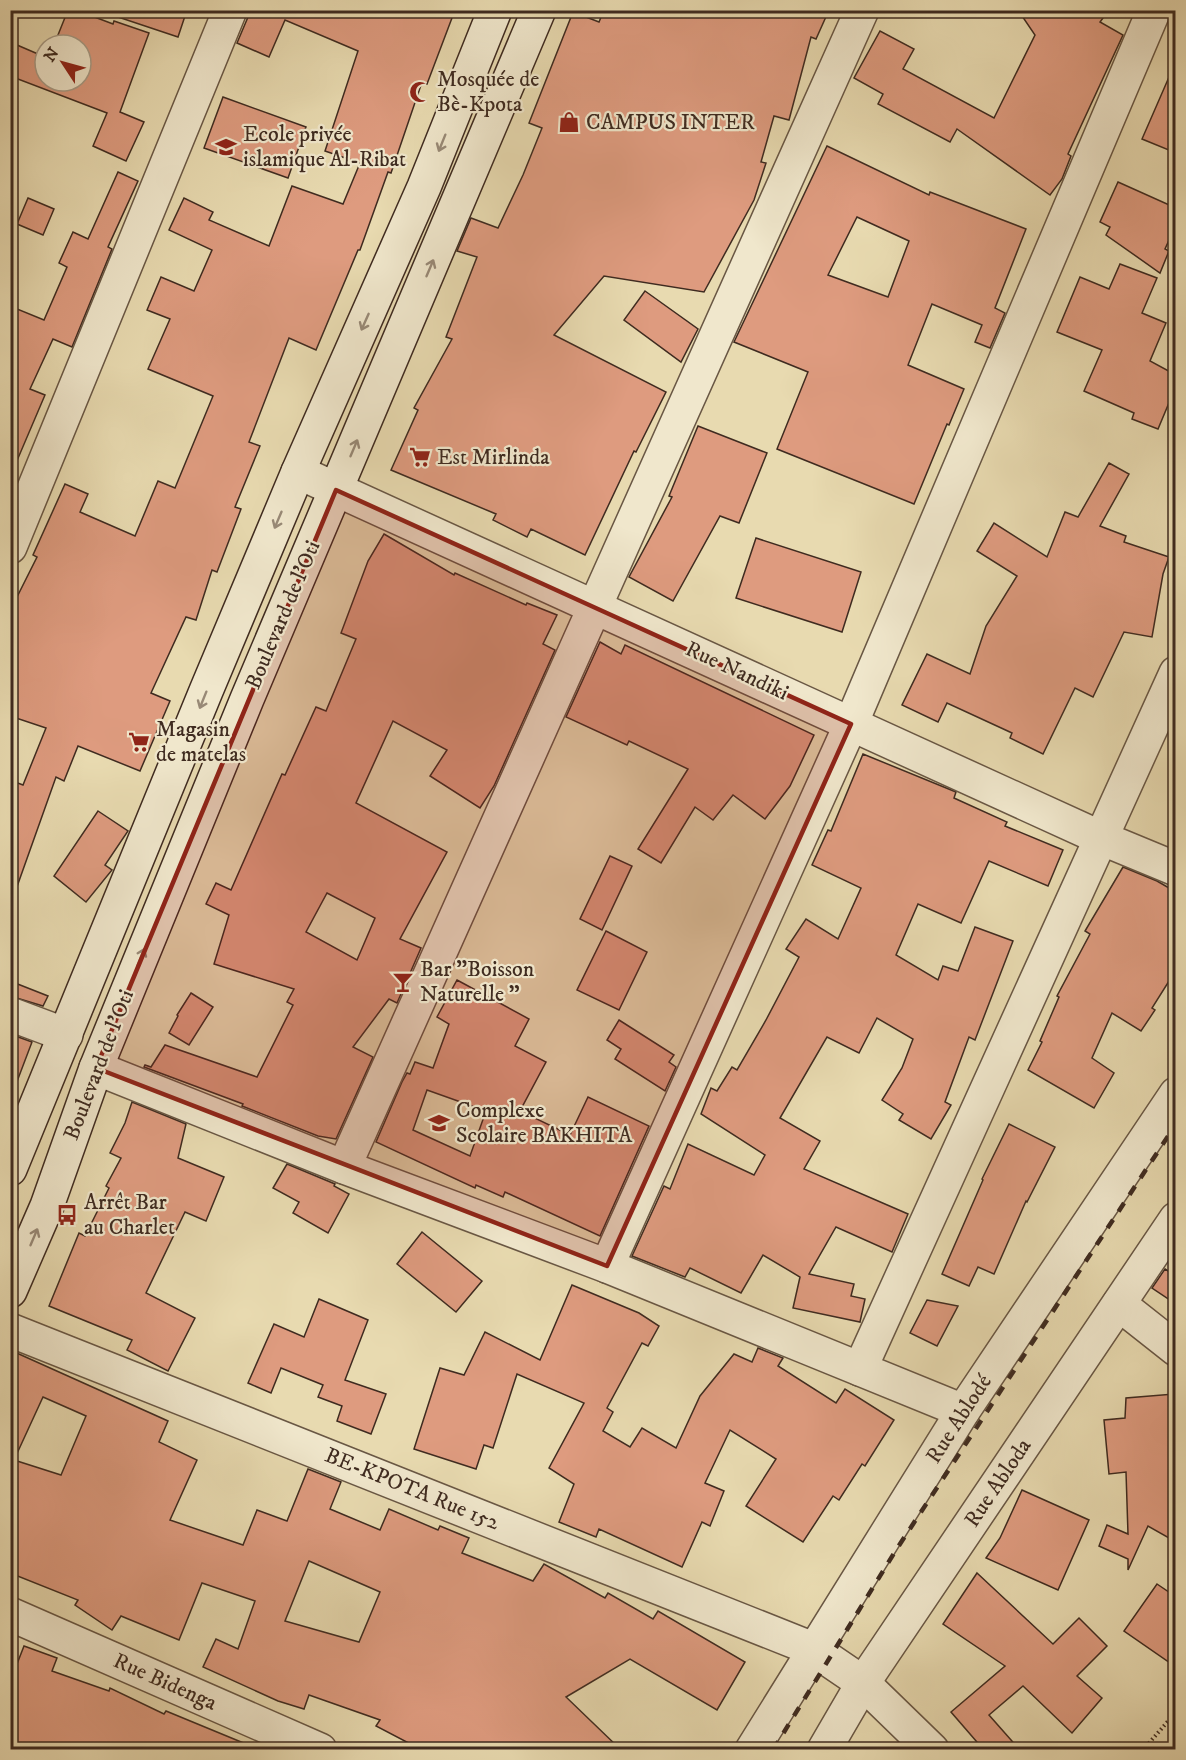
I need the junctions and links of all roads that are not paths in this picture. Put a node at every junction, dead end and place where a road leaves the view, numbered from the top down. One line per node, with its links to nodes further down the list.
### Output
1 (230, 10): 8 (street)
2 (495, 10): 6 (street, Boulevard de l'Oti, one-way to 6)
3 (539, 10): 7 (street, Boulevard de l'Oti, one-way to 3)
4 (862, 10): 9 (street)
5 (1154, 10): 11 (street)
6 (298, 472): 7 (street, Rue Nandiki); 15 (street, Boulevard de l'Oti, one-way to 15)
7 (336, 490): 9 (street, Rue Nandiki); 16 (street, Boulevard de l'Oti, one-way to 7)
8 (10, 547)
9 (594, 606): 11 (street, Rue Nandiki); 18 (street)
10 (1176, 673): 12 (street)
11 (851, 724): 12 (street, Rue Nandiki); 21 (street)
12 (1101, 838): 13 (street, Rue Nandiki); 26 (street)
13 (1176, 868)
14 (10, 1014): 15 (street)
15 (66, 1035): 19 (street, Boulevard de l'Oti)
16 (96, 1068): 18 (street); 22 (street, Boulevard de l'Oti, one-way to 16)
17 (1176, 1094): 27 (street, Rue Ablodé)
18 (344, 1167): 21 (street)
19 (10, 1169)
20 (1176, 1219): 23 (street, Rue Abloda)
21 (607, 1266): 26 (street)
22 (10, 1291)
23 (1119, 1304): 25 (street); 30 (street, Rue Abloda)
24 (10, 1330): 29 (street, BE-KPOTA Rue 152)
25 (1176, 1349)
26 (860, 1369): 27 (street)
27 (963, 1411): 29 (street, Rue Ablodé)
28 (10, 1614): 31 (street, Rue Bidenga)
29 (813, 1649): 30 (street, BE-KPOTA Rue 152); 32 (street, Rue Ablodé)
30 (863, 1683): 33 (street, Rue Abloda); 34 (street, BE-KPOTA Rue 152)
31 (320, 1749)
32 (752, 1749)
33 (824, 1749)
34 (932, 1749)

